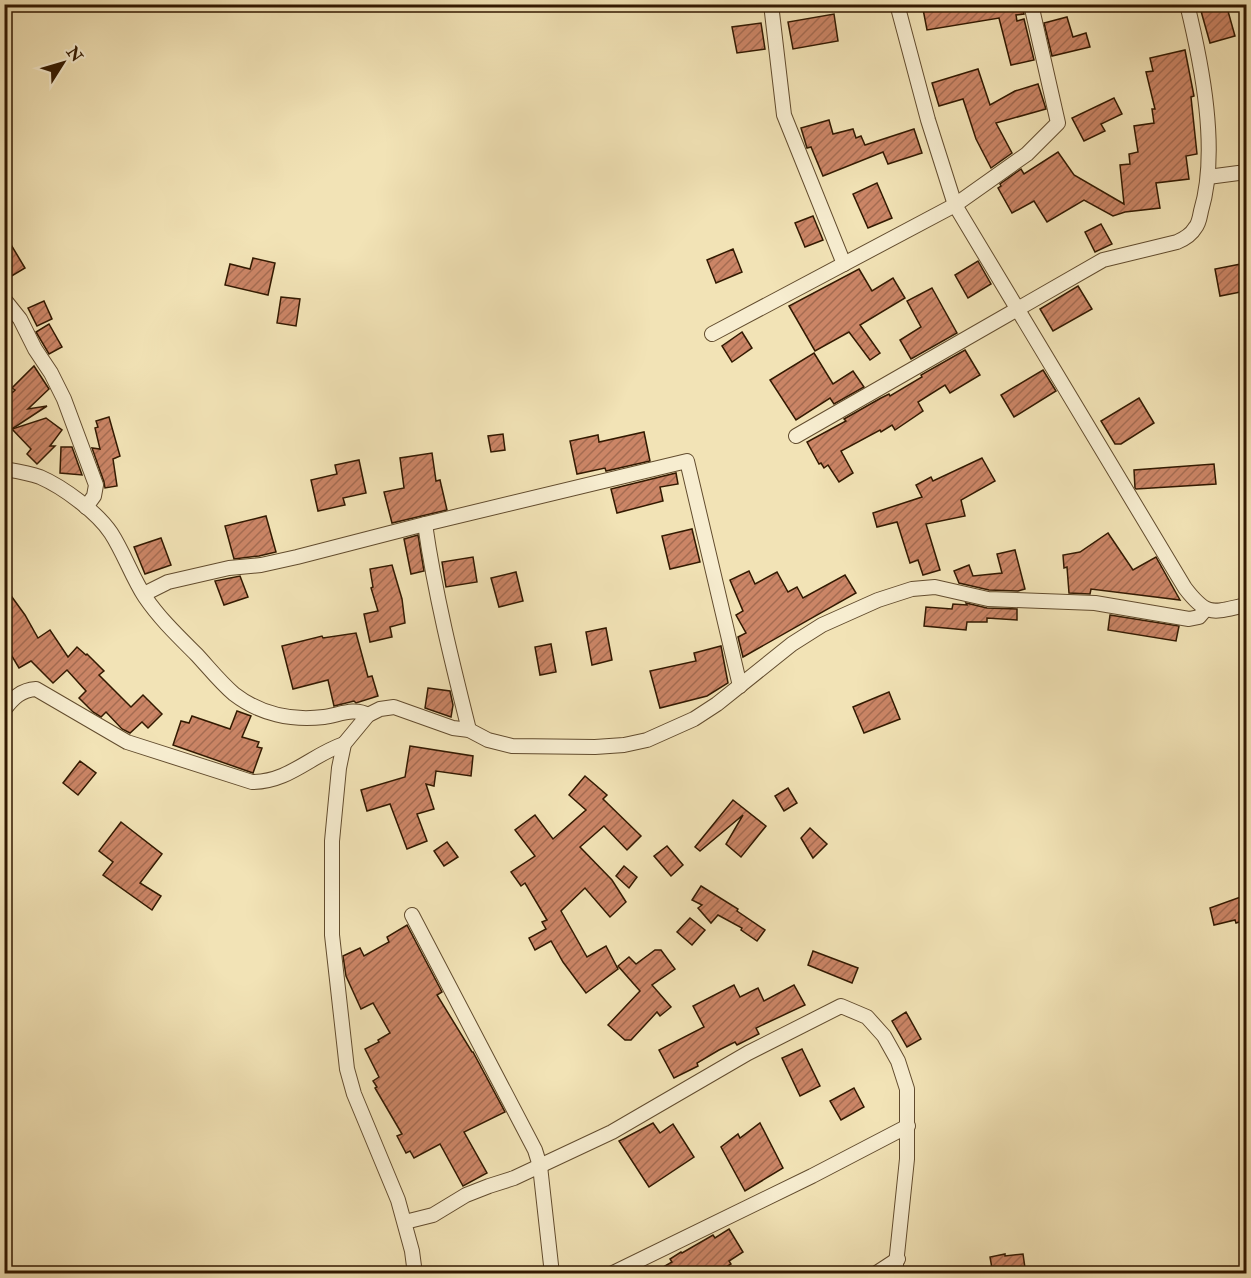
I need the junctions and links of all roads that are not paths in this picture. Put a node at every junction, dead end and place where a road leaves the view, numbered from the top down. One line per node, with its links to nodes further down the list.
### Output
1 (771, 4): 8 (street)
2 (897, 4): 7 (street)
3 (1031, 4): 7 (street)
4 (1187, 4): 6 (street)
5 (1246, 172): 6 (street)
6 (1208, 177): 10 (street)
7 (955, 205): 8 (street); 10 (street)
8 (844, 264): 11 (street)
9 (4, 299): 14 (street)
10 (1017, 310): 12 (street); 18 (street)
11 (712, 334)
12 (796, 436)
13 (4, 469): 14 (street)
14 (87, 507): 16 (street)
15 (425, 524): 16 (street); 19 (street); 22 (street)
16 (144, 594): 21 (street)
17 (1246, 605): 18 (street)
18 (1205, 610): 19 (street)
19 (741, 686): 22 (street)
20 (4, 710): 23 (street)
21 (368, 715): 22 (street); 23 (street)
22 (469, 730)
23 (344, 744): 27 (street)
24 (412, 915): 26 (street)
25 (908, 1126): 26 (street); 28 (street); 31 (street)
26 (540, 1167): 27 (street); 30 (street)
27 (405, 1222): 29 (street)
28 (897, 1266): 32 (street)
29 (415, 1274)
30 (552, 1274)
31 (611, 1274)
32 (876, 1274)

